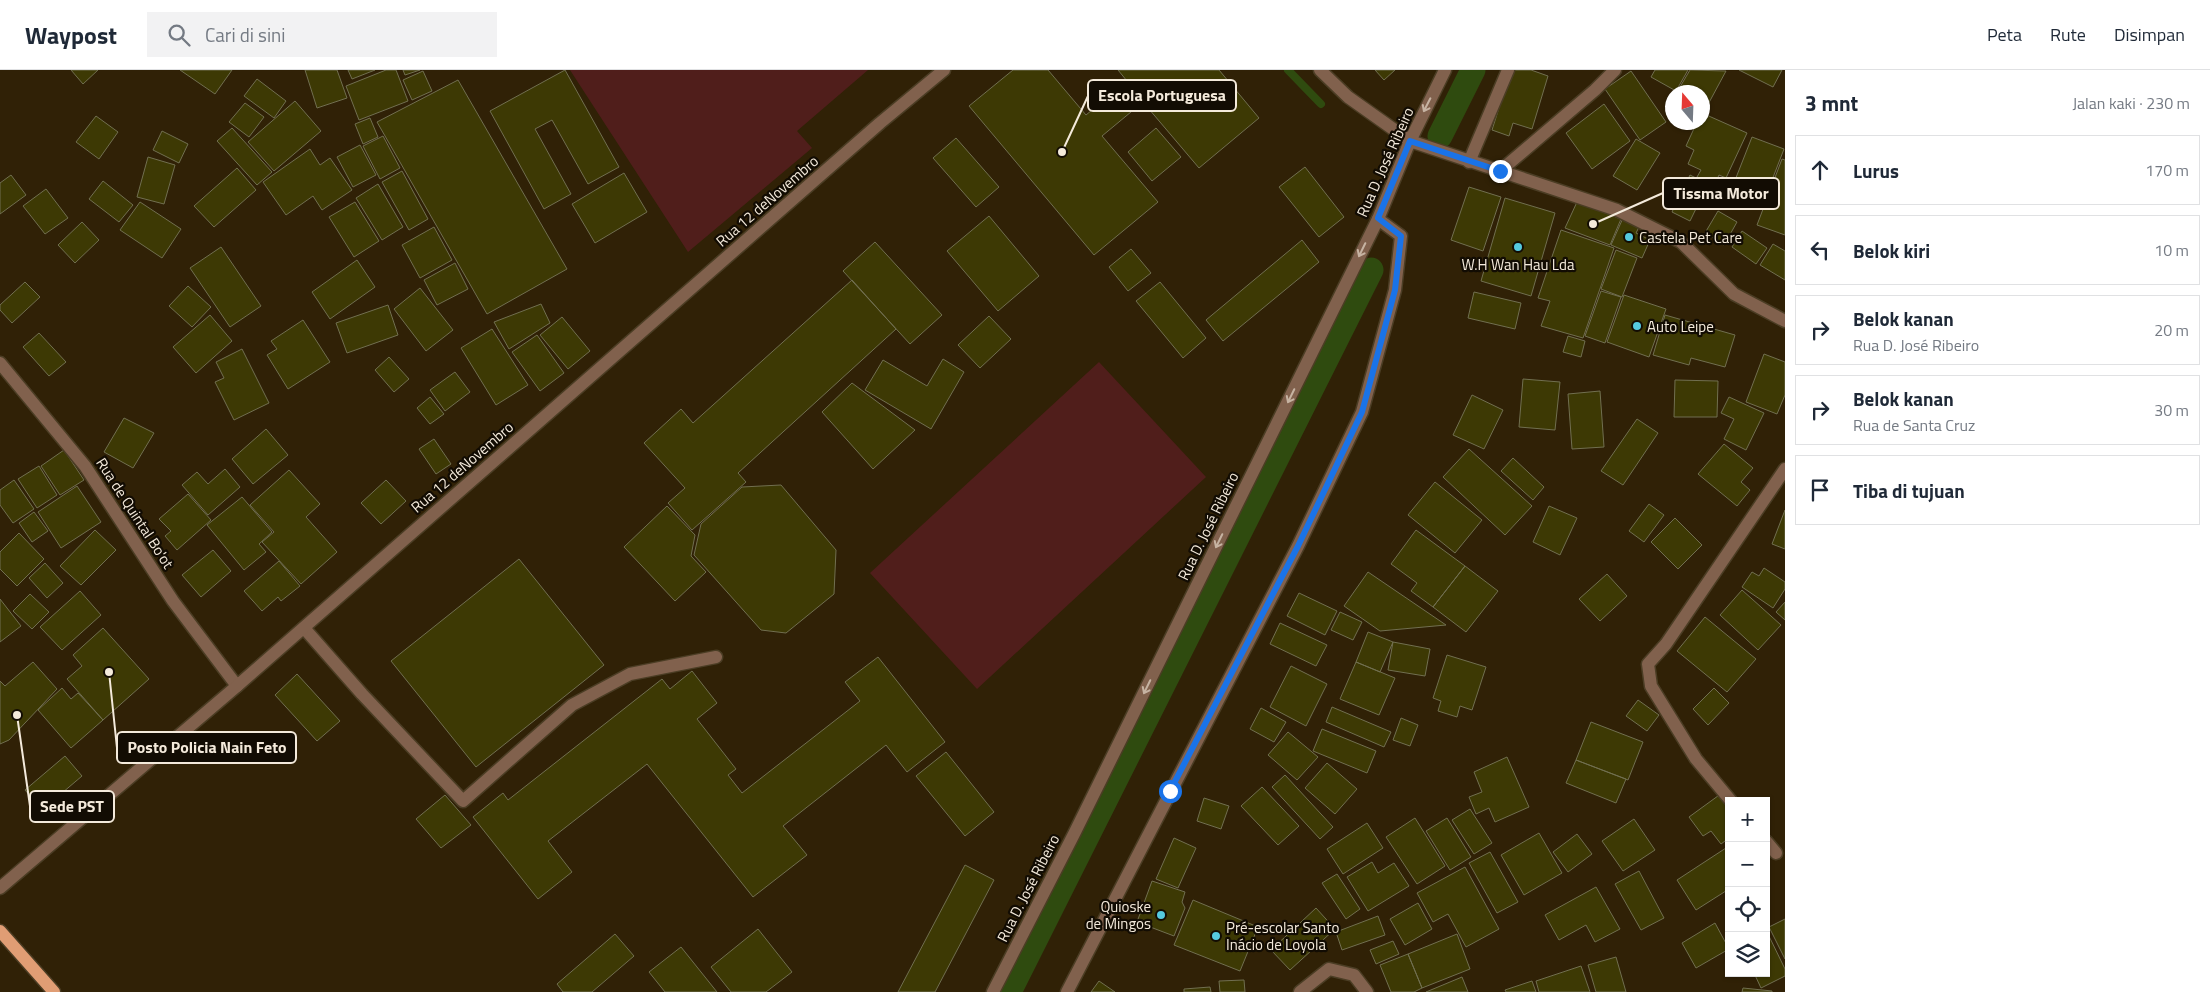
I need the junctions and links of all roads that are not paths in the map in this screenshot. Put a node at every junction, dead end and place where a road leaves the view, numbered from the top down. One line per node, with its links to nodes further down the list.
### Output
1 (944, 70): 13 (street, Rua 12 deNovembro)
2 (1320, 70): 6 (street)
3 (1445, 70): 6 (street, Rua D. José Ribeiro, one-way to 6)
4 (1508, 70): 7 (street)
5 (1615, 70): 8 (street)
6 (1410, 141): 7 (street); 9 (street, Rua D. José Ribeiro)
7 (1469, 162): 8 (street)
8 (1500, 171): 10 (street)
9 (1378, 218): 22 (street, Rua D. José Ribeiro, one-way to 22); 23 (street)
10 (1785, 321)
11 (0, 363): 15 (street, Rua de Quintal Bo'ot)
12 (1785, 469): 16 (street)
13 (304, 628): 14 (street); 15 (street, Rua 12 deNovembro)
14 (716, 657)
15 (237, 686): 19 (street, Rua 12 deNovembro)
16 (1728, 797)
17 (1767, 842): 18 (street)
18 (1776, 853)
19 (0, 888)
20 (0, 931): 21 (main road)
21 (54, 992)
22 (993, 992)
23 (1067, 992)
24 (1300, 992): 25 (street)
25 (1367, 992)

